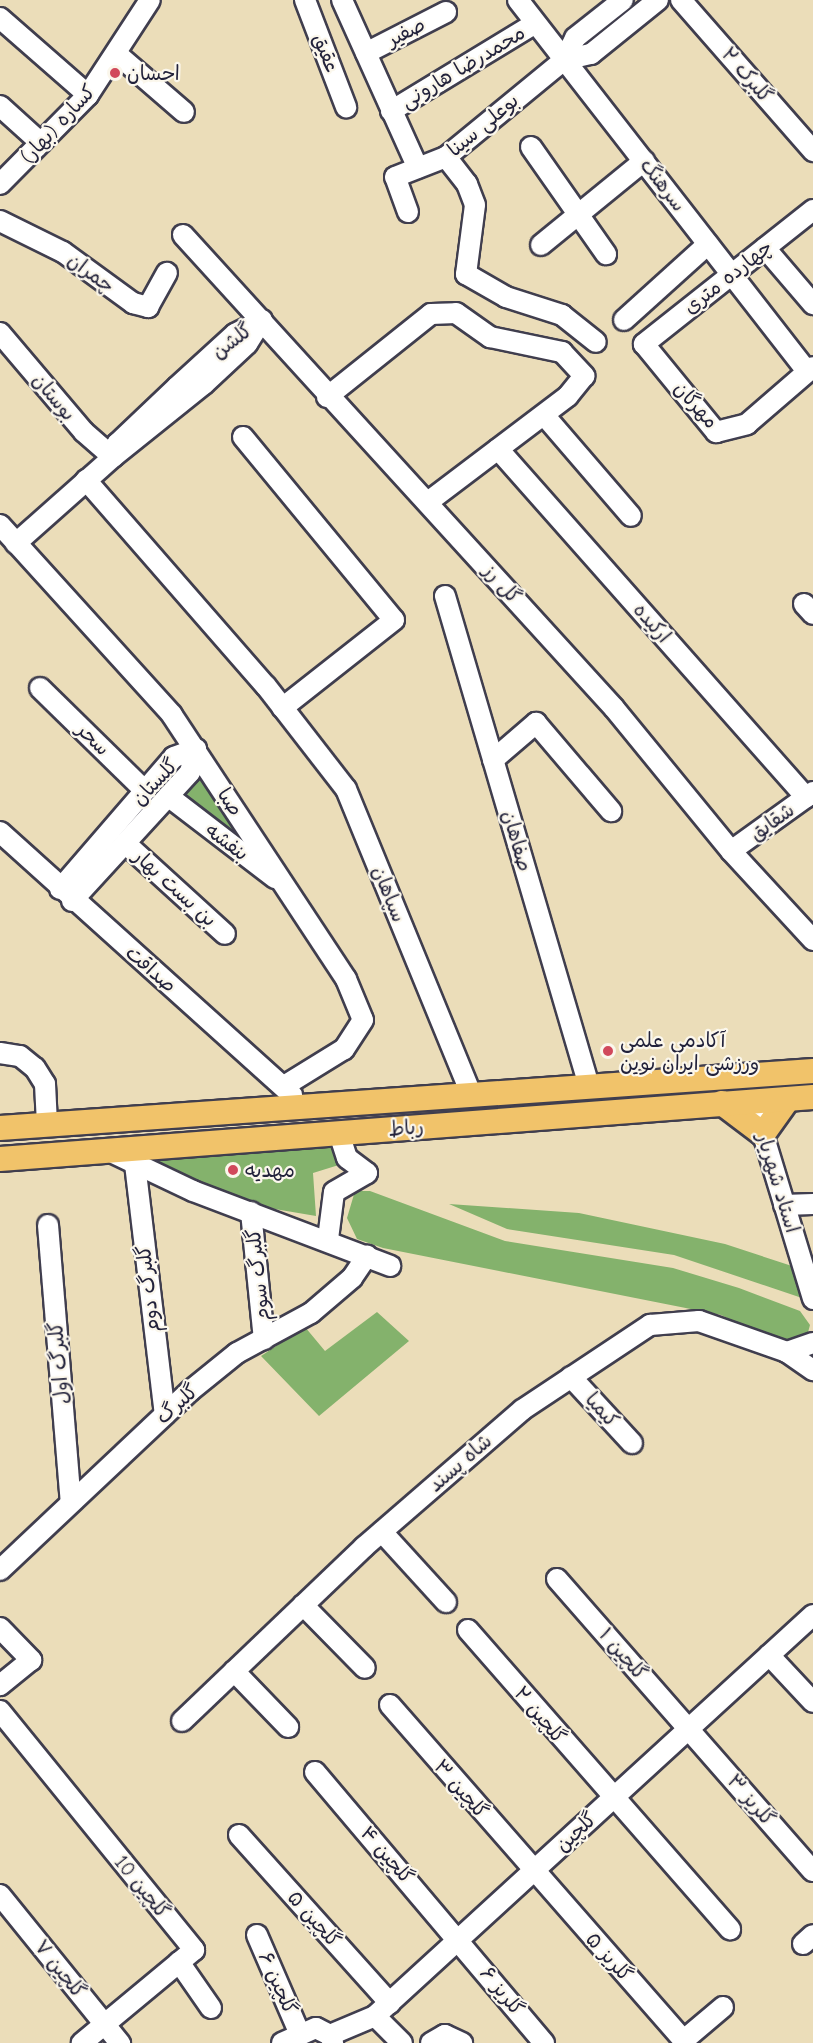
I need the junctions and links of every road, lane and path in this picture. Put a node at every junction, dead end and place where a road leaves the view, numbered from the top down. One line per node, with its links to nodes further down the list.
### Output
1 (150, 0): 12 (street, کساره (بهار))
2 (305, 0): 16 (street, عقیق)
3 (518, 0): 10 (street, سرهنگ)
4 (622, 0): 13 (street, بوعلی سینا)
5 (658, 0): 13 (street, بوعلی سینا)
6 (681, 0): 21 (street, گلبرک ۲)
7 (345, 1): 11 (street, محمدرضا هارونی)
8 (446, 12): 11 (street, صفیر)
9 (0, 18): 14 (street)
10 (534, 24): 13 (street, سرهنگ); 17 (street, محمدرضا هارونی)
11 (366, 53): 17 (street, محمدرضا هارونی)
12 (118, 55): 14 (street, کساره (بهار)); 18 (street)
13 (564, 60): 22 (street, بوعلی سینا); 23 (street, سرهنگ)
14 (88, 95): 19 (street, کساره (بهار))
15 (0, 106): 19 (street)
16 (346, 107)
17 (391, 111): 24 (street, محمدرضا هارونی)
18 (184, 112)
19 (41, 143): 25 (street, کساره (بهار))
20 (531, 147): 28 (street)
21 (813, 151)
22 (446, 157): 24 (street, بوعلی سینا); 41 (street)
23 (645, 161): 28 (street); 31 (street, سرهنگ)
24 (418, 168): 27 (street, بوعلی سینا)
25 (0, 184)
26 (813, 210): 33 (street, چهارده متری)
27 (408, 212)
28 (577, 213): 32 (street); 34 (street)
29 (0, 221): 35 (street, چمران)
30 (183, 235): 38 (street, گل رز)
31 (708, 244): 36 (street, سرهنگ); 39 (street)
32 (541, 245)
33 (765, 248): 36 (street, چهارده متری); 37 (street)
34 (606, 254)
35 (167, 273)
36 (731, 274): 42 (street, چهارده متری); 43 (street, سرهنگ)
37 (813, 304)
38 (261, 320): 44 (street, گل رز); 48 (street, گلشن)
39 (624, 320)
40 (0, 333): 48 (street, بوستان)
41 (596, 342)
42 (644, 344): 43 (street, مهرگان)
43 (810, 369)
44 (327, 397): 45 (street); 50 (street, گل رز)
45 (544, 415): 47 (street); 51 (street)
46 (243, 437): 56 (street)
47 (498, 449): 50 (street); 60 (street, ارکیده)
48 (113, 457): 49 (street, گلشن)
49 (86, 480): 53 (street, گلشن); 56 (street, سپاهان)
50 (428, 502): 65 (street, گل رز)
51 (631, 516)
52 (0, 525): 53 (street, صبا)
53 (16, 543): 57 (street, صبا)
54 (445, 596): 58 (street, صفاهان)
55 (40, 688): 59 (street, سحر)
56 (282, 708): 75 (street, سپاهان)
57 (196, 749): 59 (street, گلستان); 61 (street, گلستان); 66 (street, صبا)
58 (493, 760): 62 (street); 74 (street, صفاهان)
59 (145, 790): 67 (street, گلستان)
60 (810, 795): 65 (street, شقایق)
61 (168, 796): 64 (street, گلستان); 66 (street, بنفشه)
62 (611, 811)
63 (0, 832): 67 (street, صداقت)
64 (125, 843): 67 (street, گلستان); 68 (street, بن بست بهار)
65 (731, 851): 69 (street, گل رز)
66 (286, 887): 73 (street, صبا)
67 (66, 895): 73 (street, صداقت)
68 (225, 933)
69 (813, 940)
70 (0, 1053): 81 (street)
71 (813, 1071): 72 (main road, رباط)
72 (747, 1076): 74 (main road, رباط); 78 (main road)
73 (284, 1086): 80 (street, صداقت)
74 (589, 1086): 75 (main road, رباط)
75 (471, 1094): 80 (main road, رباط)
76 (813, 1097): 77 (main road, رباط)
77 (788, 1098): 78 (main road, رباط); 84 (main road)
78 (753, 1101): 79 (main road, رباط); 84 (street, استاد شهریار)
79 (722, 1103): 83 (main road, رباط); 84 (main road)
80 (302, 1106): 81 (main road, رباط)
81 (47, 1124): 82 (main road, رباط)
82 (0, 1128)
83 (339, 1133): 85 (main road, رباط); 92 (street)
84 (763, 1134): 89 (street, استاد شهریار)
85 (109, 1151): 86 (main road, رباط); 87 (street)
86 (0, 1160)
87 (135, 1164): 90 (street); 101 (street, گلبرگ دوم)
88 (813, 1204): 89 (street)
89 (784, 1205): 95 (street, استاد شهریار)
90 (251, 1212): 92 (street); 96 (street, گلبرگ سوم)
91 (48, 1224): 103 (street, گلبرگ اول)
92 (328, 1239): 93 (street)
93 (367, 1256): 94 (street); 96 (street, گلبرگ)
94 (390, 1266)
95 (813, 1299)
96 (264, 1339): 101 (street, گلبرگ)
97 (813, 1343): 98 (street)
98 (787, 1352): 99 (street, شاه پسند); 100 (street, شاه پسند)
99 (813, 1370)
100 (571, 1377): 102 (street, کیمیا); 104 (street, شاه پسند)
101 (165, 1414): 103 (street, گلبرگ)
102 (632, 1443)
103 (71, 1502): 105 (street, گلبرگ)
104 (382, 1532): 107 (street); 108 (street, شاه پسند)
105 (0, 1570)
106 (557, 1579): 121 (street, گلچین ۱)
107 (446, 1602)
108 (303, 1605): 113 (street); 114 (street, شاه پسند)
109 (813, 1615): 112 (street, گلچین)
110 (0, 1628): 115 (street)
111 (468, 1630): 123 (street, گلچین ۲)
112 (769, 1655): 116 (street); 121 (street, گلچین)
113 (365, 1668)
114 (234, 1671): 119 (street, شاه پسند); 120 (street)
115 (0, 1685)
116 (813, 1702)
117 (390, 1705): 126 (street, گلچین ۳)
118 (0, 1711): 131 (street, گلچین 10)
119 (182, 1721)
120 (288, 1726)
121 (688, 1729): 123 (street, گلچین); 125 (street, گلریز ۳)
122 (315, 1772): 130 (street, گلچین ۴)
123 (611, 1800): 126 (street, گلچین); 128 (street, گلچین ۲)
124 (239, 1835): 134 (street, گلچین ۵)
125 (813, 1870)
126 (532, 1872): 130 (street, گلچین); 138 (street, گلریز ۵)
127 (0, 1895): 135 (street, گلچین ۷)
128 (730, 1929)
129 (257, 1935): 136 (street, گلچین ۶)
130 (459, 1939): 134 (street, گلچین); 145 (street, گلریز ۶)
131 (179, 1962): 133 (street); 135 (street, گلچین 10)
132 (723, 2007): 138 (street)
133 (211, 2008)
134 (383, 2009): 137 (street, گلچین); 142 (street, گلچین ۵)
135 (105, 2024): 139 (street, گلچین 10); 140 (street, گلچین ۷)
136 (299, 2031): 137 (street, گلچین); 141 (street)
137 (331, 2039)
138 (685, 2042)
139 (82, 2043)
140 (120, 2043)
141 (282, 2043)
142 (402, 2043)
143 (431, 2043): 144 (street)
144 (462, 2043)
145 (544, 2043)

